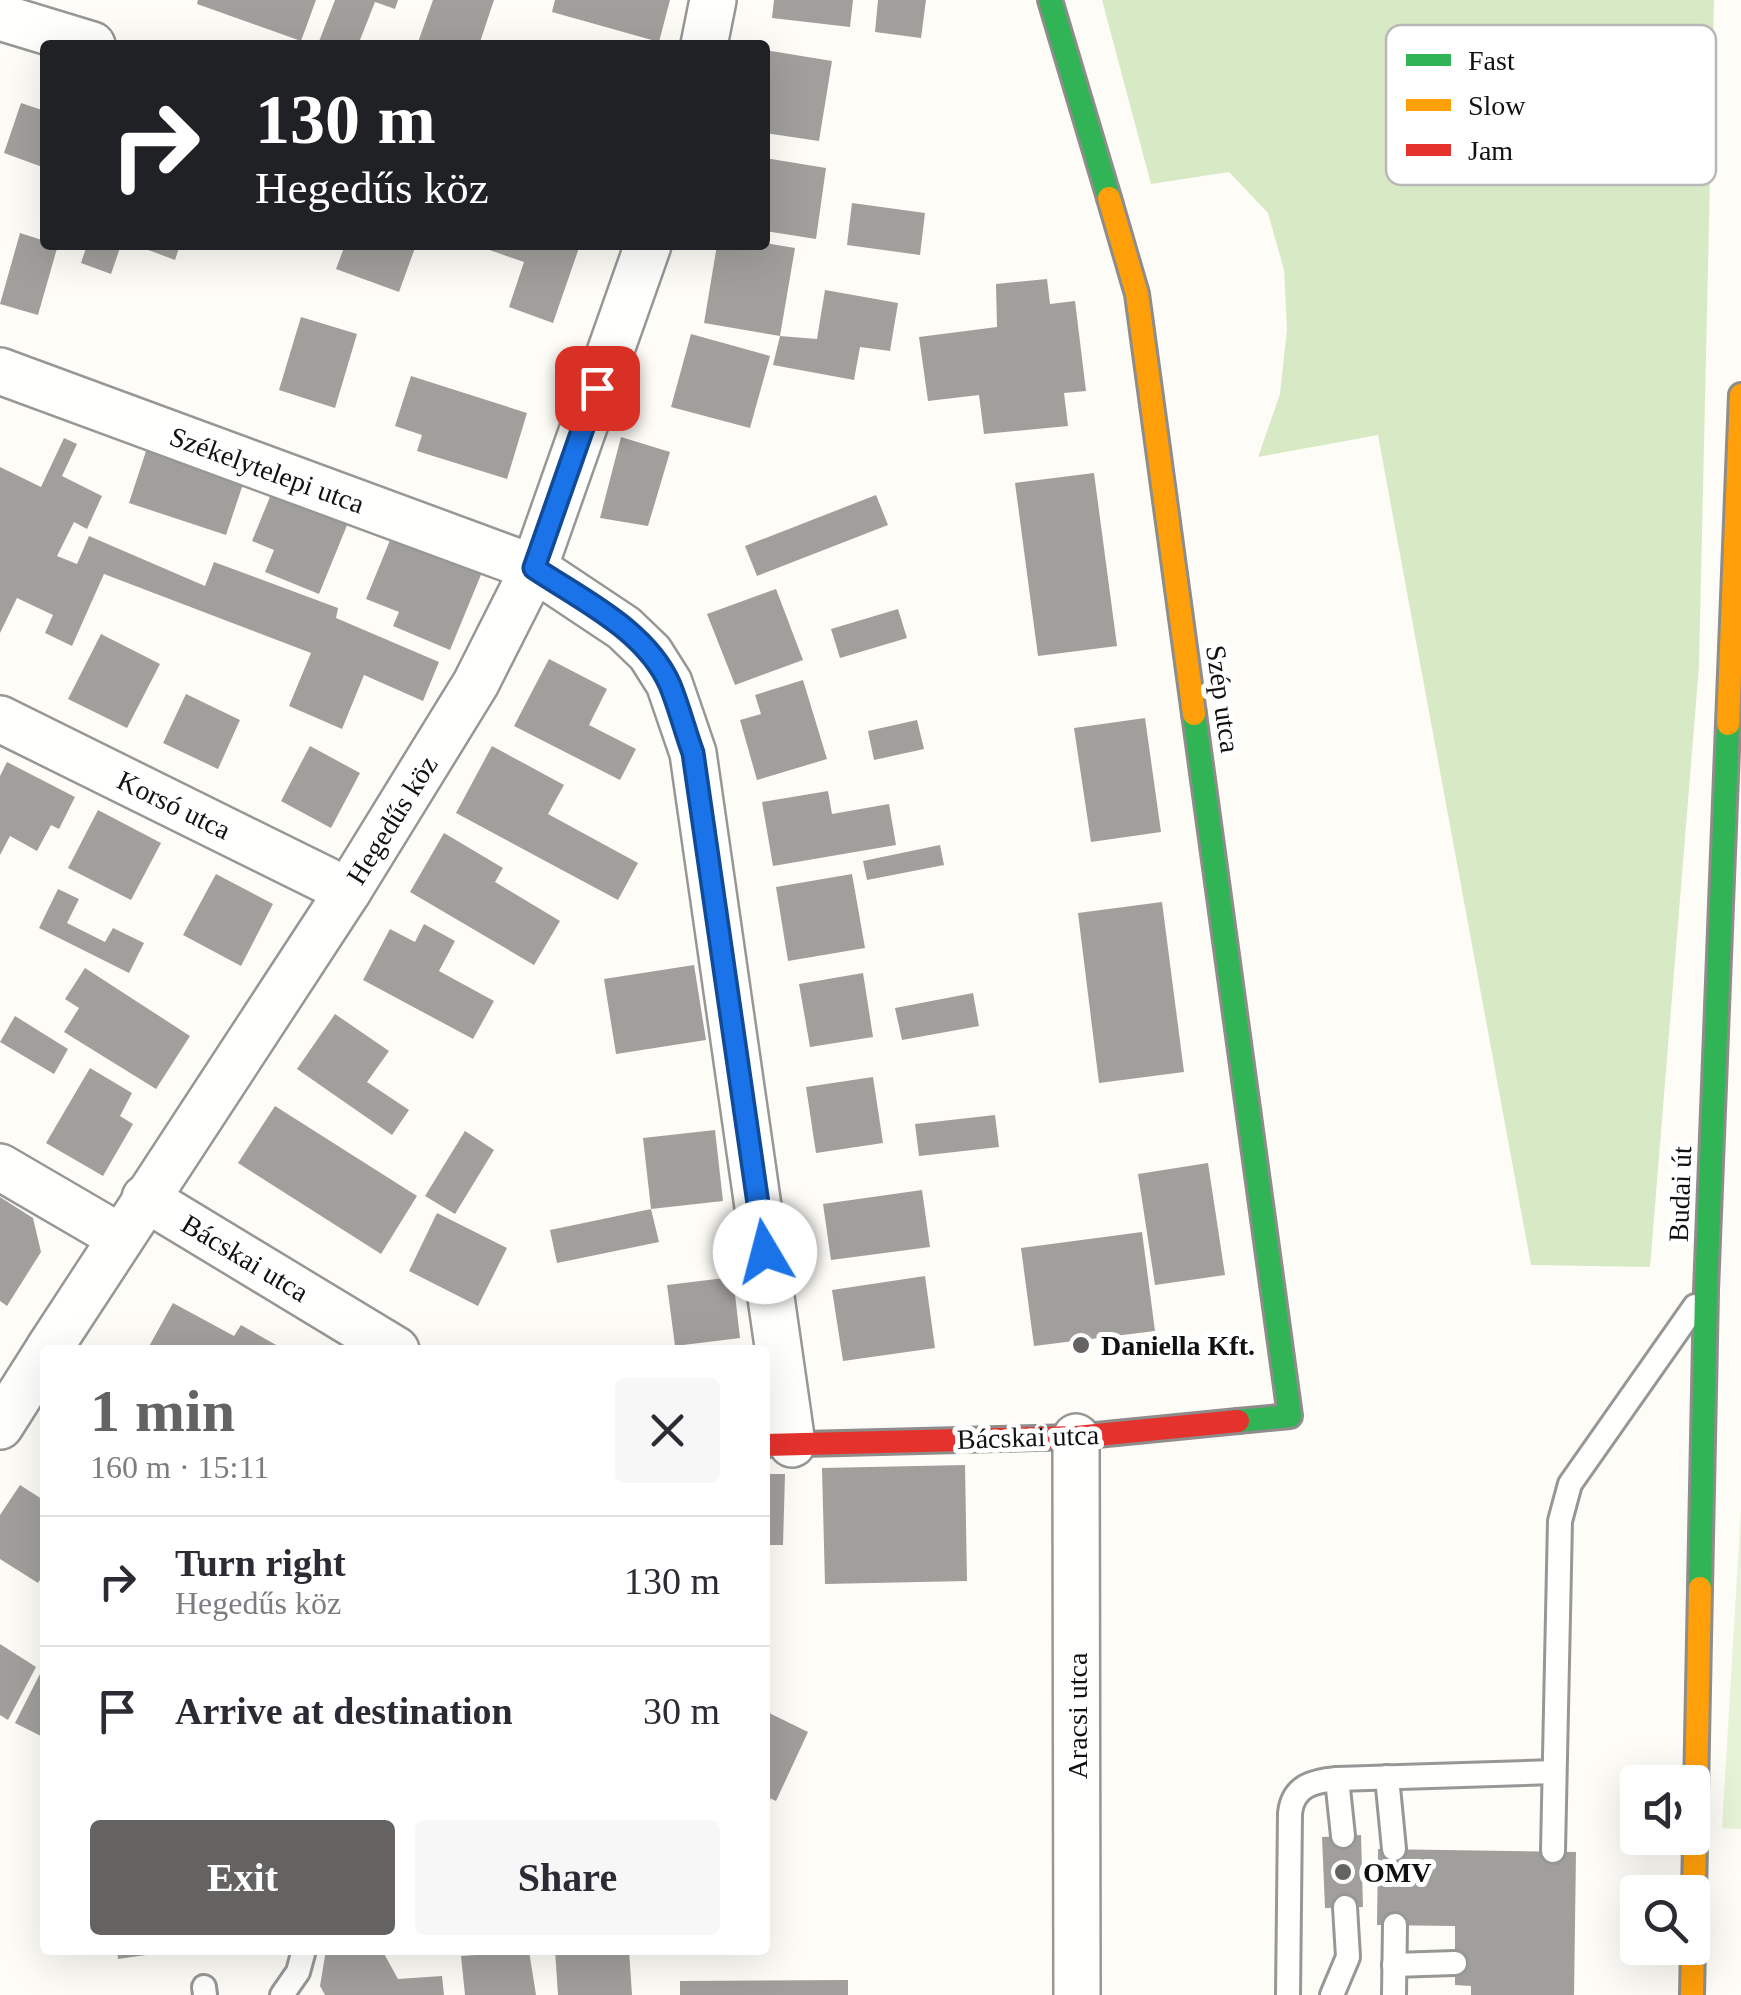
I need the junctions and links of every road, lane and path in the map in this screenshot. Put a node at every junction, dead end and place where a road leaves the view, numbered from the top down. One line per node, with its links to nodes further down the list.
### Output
1 (713, 0): 5 (street)
2 (1050, 0): 21 (street, Szép utca)
3 (0, 17): 4 (street)
4 (76, 40)
5 (705, 40)
6 (646, 250): 9 (street, Hegedűs köz)
7 (0, 372): 9 (street, Székelytelepi utca)
8 (1741, 395): 15 (street, Budai út)
9 (534, 568): 11 (street, Hegedűs köz); 18 (street, Székelytelepi utca)
10 (0, 719): 11 (street, Korsó utca)
11 (348, 891): 13 (street, Hegedűs köz)
12 (0, 1167): 14 (street)
13 (145, 1198): 14 (street, Hegedűs köz); 17 (street, Bácskai utca)
14 (120, 1237): 16 (street, Hegedűs köz)
15 (1706, 1291): 25 (lane); 41 (street, Budai út)
16 (52, 1345)
17 (388, 1345)
18 (767, 1345)
19 (40, 1364): 22 (street, Hegedűs köz)
20 (770, 1372): 24 (street, Székelytelepi utca)
21 (1290, 1416): 23 (street, Bácskai utca)
22 (0, 1426)
23 (1076, 1437): 24 (street, Bácskai utca); 37 (street, Aracsi utca)
24 (779, 1444)
25 (1554, 1772): 26 (lane); 30 (lane)
26 (1387, 1776): 27 (lane); 29 (lane)
27 (1337, 1778): 28 (lane); 38 (lane)
28 (1344, 1836)
29 (1394, 1849)
30 (1554, 1852)
31 (1345, 1907): 39 (lane)
32 (1395, 1925): 35 (lane)
33 (303, 1955): 36 (lane)
34 (1455, 1963): 35 (lane)
35 (1394, 1964): 40 (lane)
36 (282, 1995)
37 (1077, 1995)
38 (1288, 1995)
39 (1332, 1995)
40 (1394, 1995)
41 (1692, 1995)

